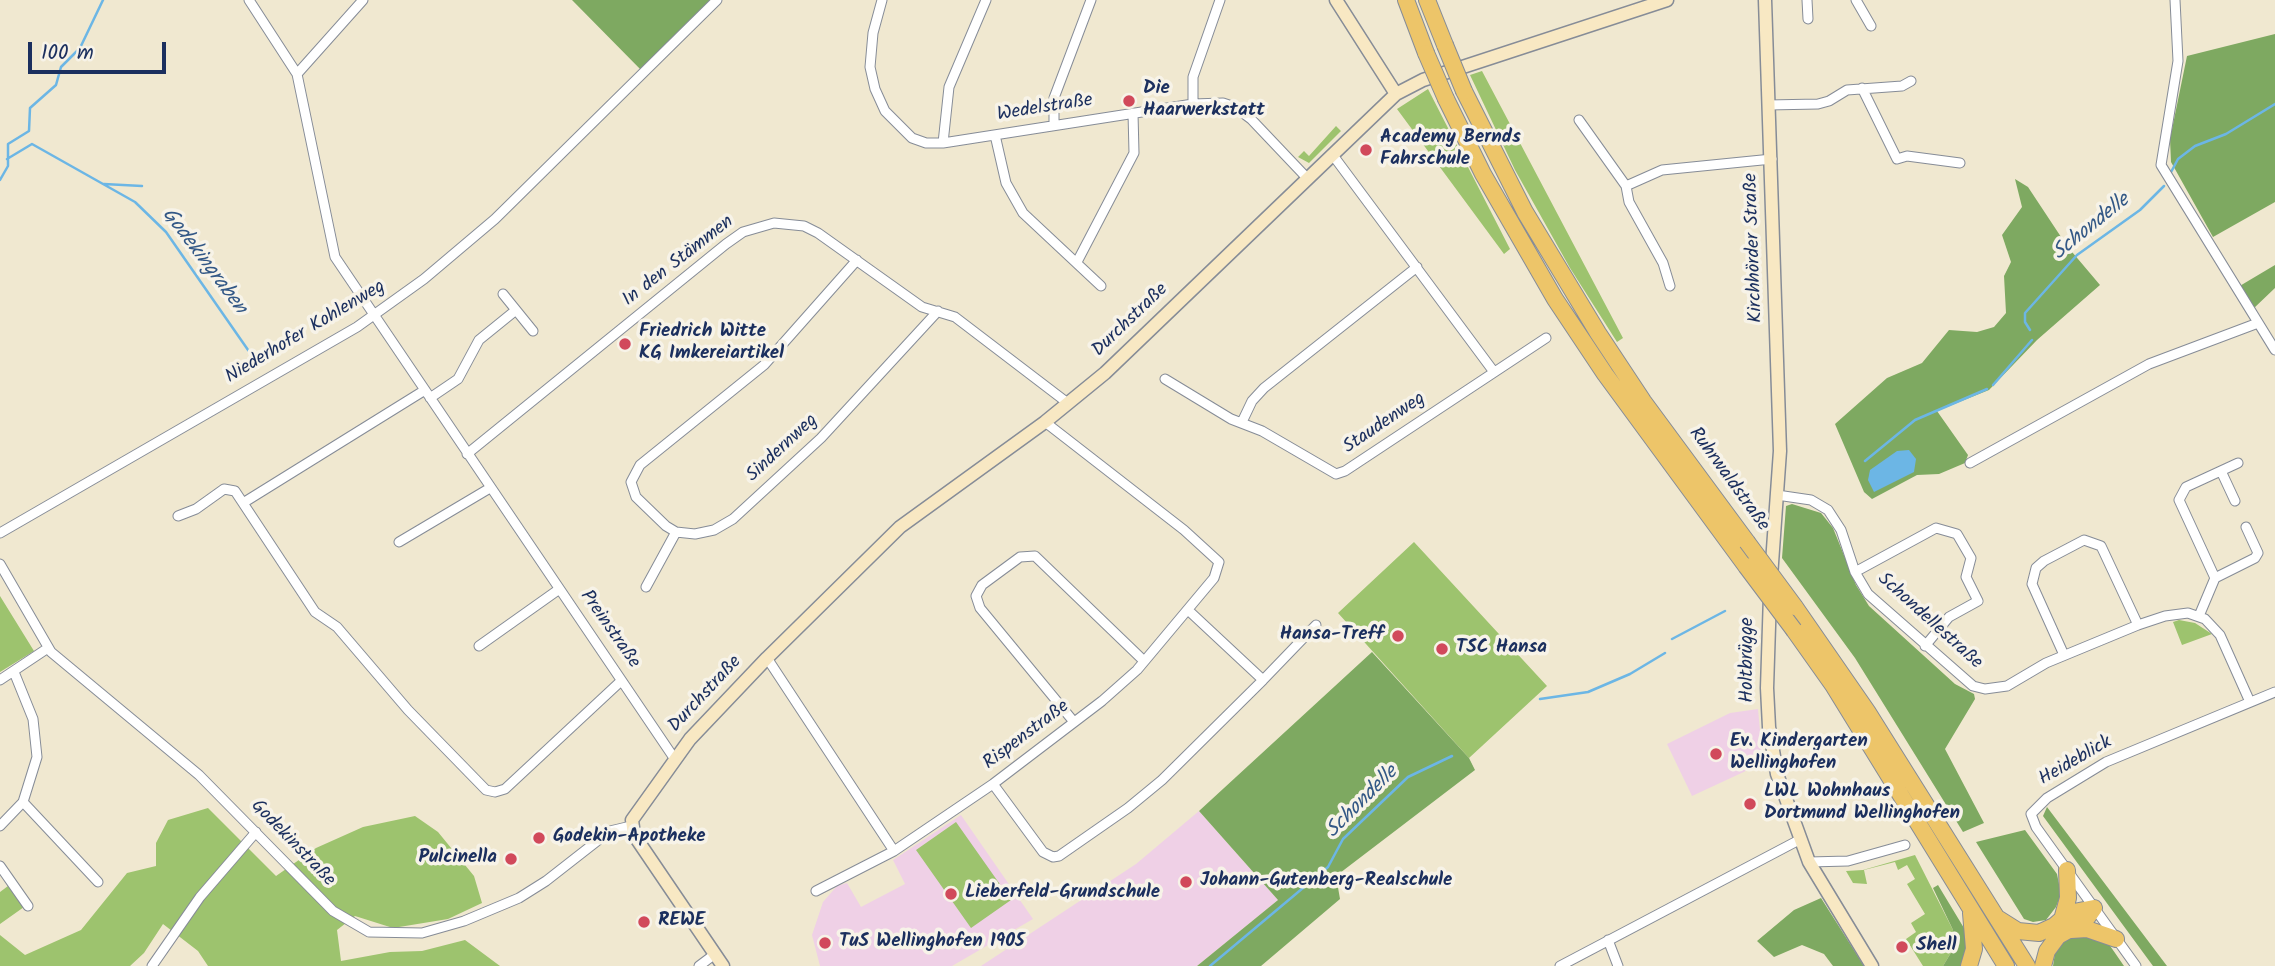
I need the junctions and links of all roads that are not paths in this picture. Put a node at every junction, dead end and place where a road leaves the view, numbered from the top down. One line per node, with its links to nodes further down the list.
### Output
1 (250, 0): 18 (street)
2 (363, 0): 18 (street)
3 (716, 0): 42 (street, Niederhofer Kohlenweg)
4 (882, 0): 28 (street, Wedelstraße)
5 (986, 0): 28 (street)
6 (1091, 0): 26 (street)
7 (1220, 0): 22 (street)
8 (1336, 0): 21 (street)
9 (1406, 0): 103 (highway, Ruhrwaldstraße, bridge)
10 (1427, 0): 105 (highway, Ruhrwaldstraße, bridge)
11 (1667, 0): 21 (street, Durchstraße)
12 (1765, 0): 23 (street, Kirchhörder Straße)
13 (1807, 0): 16 (street)
14 (1856, 0): 17 (street)
15 (2175, 0): 43 (street)
16 (1808, 19)
17 (1871, 26)
18 (297, 74): 42 (street, Preinstraße)
19 (1911, 81): 20 (street)
20 (1862, 88): 23 (street); 31 (street)
21 (1396, 94): 29 (street, Durchstraße)
22 (1193, 104): 24 (street, Wedelstraße); 32 (street, Wedelstraße)
23 (1769, 105): 30 (street, Kirchhörder Straße)
24 (1133, 113): 26 (street, Wedelstraße); 35 (street)
25 (1578, 120): 33 (street)
26 (1054, 125): 27 (street, Wedelstraße)
27 (995, 135): 28 (street, Wedelstraße); 35 (street)
28 (943, 144)
29 (1332, 154): 32 (street, Durchstraße); 36 (street)
30 (1772, 159): 33 (street); 58 (street, Kirchhörder Straße)
31 (1960, 163)
32 (1307, 177): 50 (street, Durchstraße)
33 (1626, 186): 38 (street)
34 (857, 260): 41 (street, In den Stämmen); 53 (street, In den Stämmen); 64 (street)
35 (1077, 262): 37 (street)
36 (1417, 268): 47 (street); 52 (street)
37 (1101, 286)
38 (1670, 286)
39 (503, 294): 40 (street)
40 (516, 310): 44 (street); 49 (street)
41 (938, 311): 50 (street, In den Stämmen); 64 (street, Sindernweg)
42 (374, 315): 49 (street, Preinstraße); 63 (street, Niederhofer Kohlenweg)
43 (2258, 323): 46 (street); 54 (street)
44 (533, 331)
45 (1546, 338): 47 (street, Staudenweg)
46 (2275, 350)
47 (1494, 372): 52 (street, Staudenweg)
48 (1165, 379): 52 (street, Staudenweg)
49 (428, 394): 53 (street, Preinstraße); 60 (street)
50 (1069, 404): 51 (street, Durchstraße)
51 (1045, 422): 71 (street, Rispenstraße); 79 (street, Durchstraße)
52 (1242, 422)
53 (467, 454): 57 (street, Preinstraße)
54 (1970, 463)
55 (2238, 463): 56 (street)
56 (2221, 471): 59 (street); 68 (street)
57 (490, 488): 65 (street); 70 (street, Preinstraße)
58 (1777, 495): 67 (street, Schondellestraße); 94 (street, Holtbrügge)
59 (2235, 501)
60 (243, 503): 61 (street); 84 (street)
61 (177, 516)
62 (2246, 527): 68 (street)
63 (0, 533)
64 (676, 533): 69 (street)
65 (399, 542)
66 (0, 564): 77 (street, Godekinstraße)
67 (1856, 572): 76 (street, Schondellestraße); 76 (street)
68 (2215, 578): 72 (street)
69 (646, 587)
70 (558, 590): 75 (street); 84 (street, Preinstraße)
71 (1188, 610): 80 (street, Rispenstraße); 83 (street)
72 (2199, 616): 74 (street, Schondellestraße); 86 (street)
73 (1317, 625): 83 (street)
74 (2138, 625): 78 (street, Schondellestraße); 78 (street)
75 (479, 646)
76 (1925, 646): 78 (street, Schondellestraße)
77 (48, 648): 81 (street); 93 (street, Godekinstraße)
78 (2064, 655)
79 (767, 658): 88 (street, Durchstraße); 96 (street)
80 (1144, 661): 87 (street, Rispenstraße); 87 (street)
81 (14, 672): 82 (street); 90 (street)
82 (0, 680)
83 (1262, 680): 89 (street)
84 (621, 681): 88 (street, Preinstraße)
85 (2275, 692): 86 (street, Heideblick)
86 (2250, 702): 99 (street, Heideblick)
87 (1074, 722): 89 (street, Rispenstraße)
88 (674, 758): 92 (street)
89 (993, 784): 96 (street, Rispenstraße)
90 (23, 802): 91 (street); 100 (street)
91 (0, 826)
92 (631, 826): 93 (street, Godekinstraße); 109 (street)
93 (256, 832): 110 (street)
94 (1799, 840): 97 (street, Holtbrügge); 108 (street)
95 (1905, 845): 97 (street)
96 (894, 851): 101 (street, Rispenstraße)
97 (1809, 862): 115 (street, Holtbrügge)
98 (0, 866): 102 (street)
99 (2067, 870): 104 (street, Heideblick); 106 (highway)
100 (98, 882)
101 (816, 891)
102 (28, 906)
103 (1970, 906): 116 (highway); 117 (highway, Ruhrwaldstraße)
104 (2094, 908): 106 (highway); 107 (street, Heideblick)
105 (1995, 916): 106 (highway); 118 (highway, Ruhrwaldstraße)
106 (2066, 923): 107 (highway); 119 (highway)
107 (2116, 939): 120 (street, Heideblick)
108 (1608, 940): 113 (street); 114 (street)
109 (715, 954): 111 (street); 112 (street)
110 (152, 966)
111 (699, 966)
112 (723, 966)
113 (1560, 966)
114 (1618, 966)
115 (1872, 966)
116 (1969, 966)
117 (2006, 966)
118 (2027, 966)
119 (2043, 966)
120 (2136, 966)

